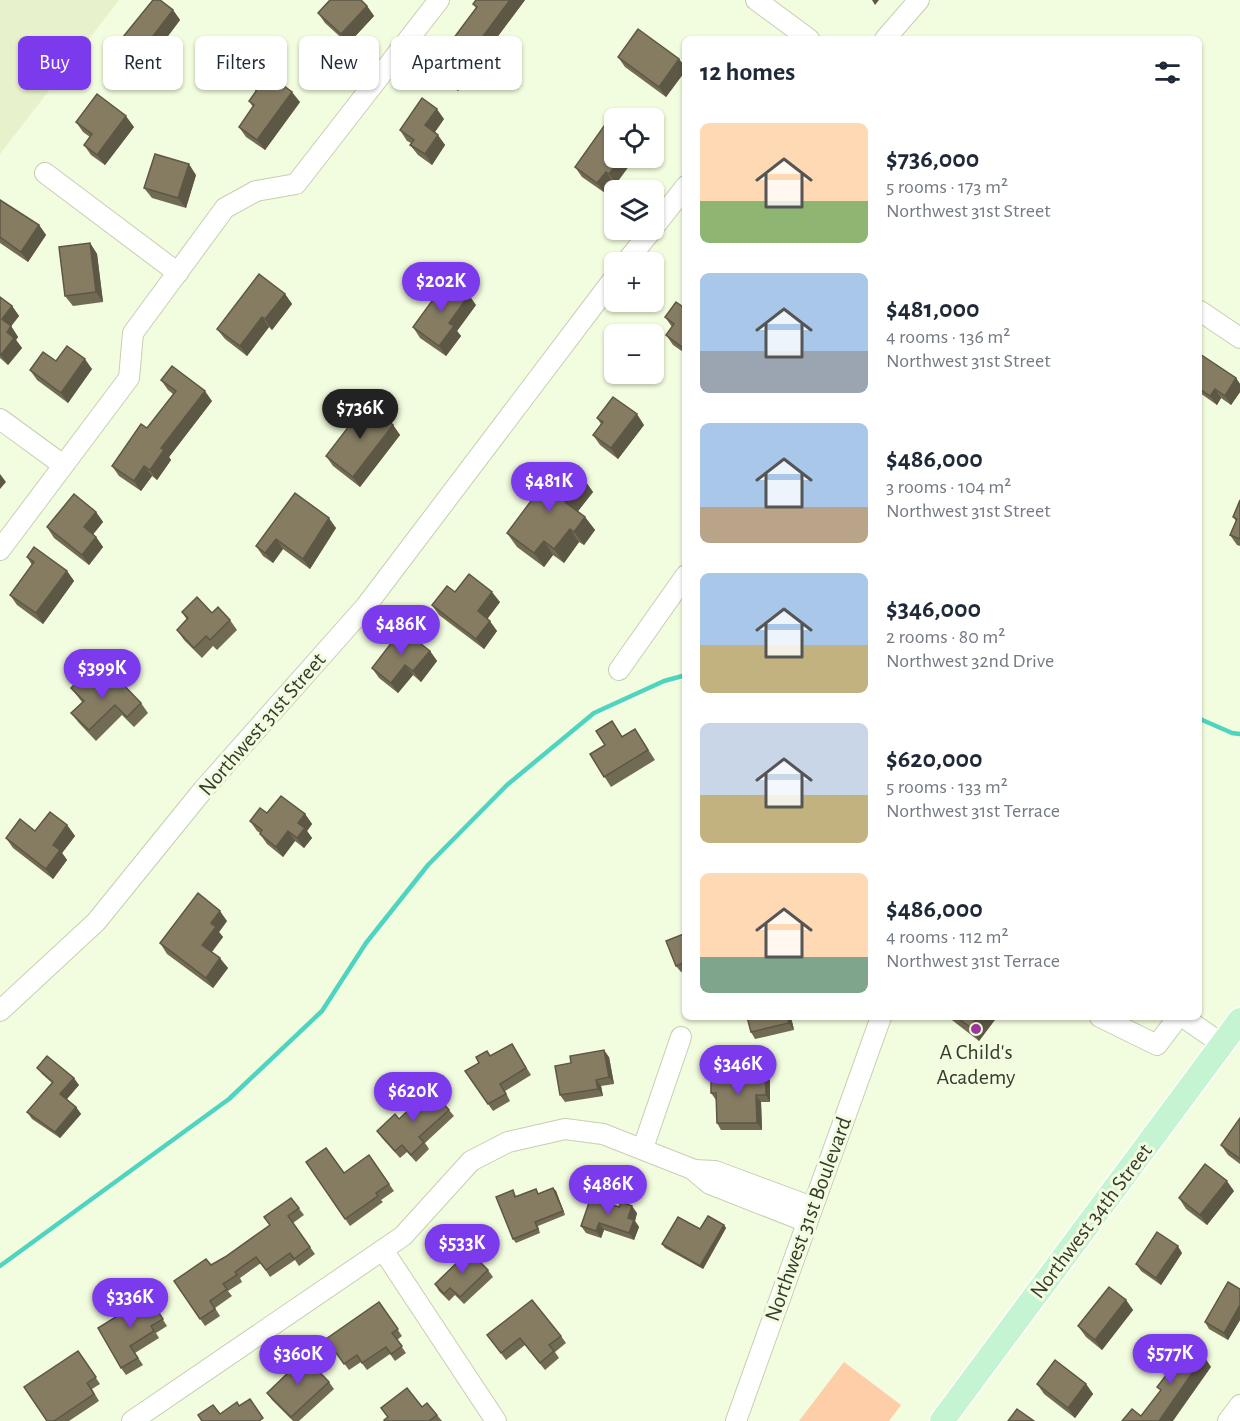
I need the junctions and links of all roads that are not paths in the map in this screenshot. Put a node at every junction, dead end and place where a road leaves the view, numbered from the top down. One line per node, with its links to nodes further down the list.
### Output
1 (756, 0): 4 (street)
2 (431, 3): 12 (street)
3 (914, 7): 5 (street); 6 (street)
4 (801, 36)
5 (888, 36)
6 (903, 36)
7 (45, 173): 12 (street)
8 (682, 191): 9 (street)
9 (664, 214)
10 (643, 240): 11 (street)
11 (634, 252)
12 (178, 273): 17 (street)
13 (604, 292): 21 (street, Northwest 31st Street)
14 (1202, 312): 15 (street)
15 (1240, 339)
16 (0, 419): 17 (street)
17 (63, 465): 18 (street)
18 (0, 550)
19 (682, 580): 20 (street)
20 (619, 670)
21 (0, 1011)
22 (880, 1020): 29 (street, Northwest 31st Boulevard)
23 (1106, 1020): 24 (street)
24 (1176, 1020)
25 (1191, 1020): 26 (street)
26 (1233, 1036): 35 (main road, Northwest 34th Street)
27 (681, 1037): 28 (street)
28 (643, 1148): 29 (street); 30 (street)
29 (809, 1214): 34 (street, Northwest 31st Boulevard)
30 (383, 1250): 32 (street); 33 (street)
31 (1240, 1405): 36 (street)
32 (132, 1421)
33 (496, 1421)
34 (736, 1421)
35 (942, 1421)
36 (1228, 1421)

